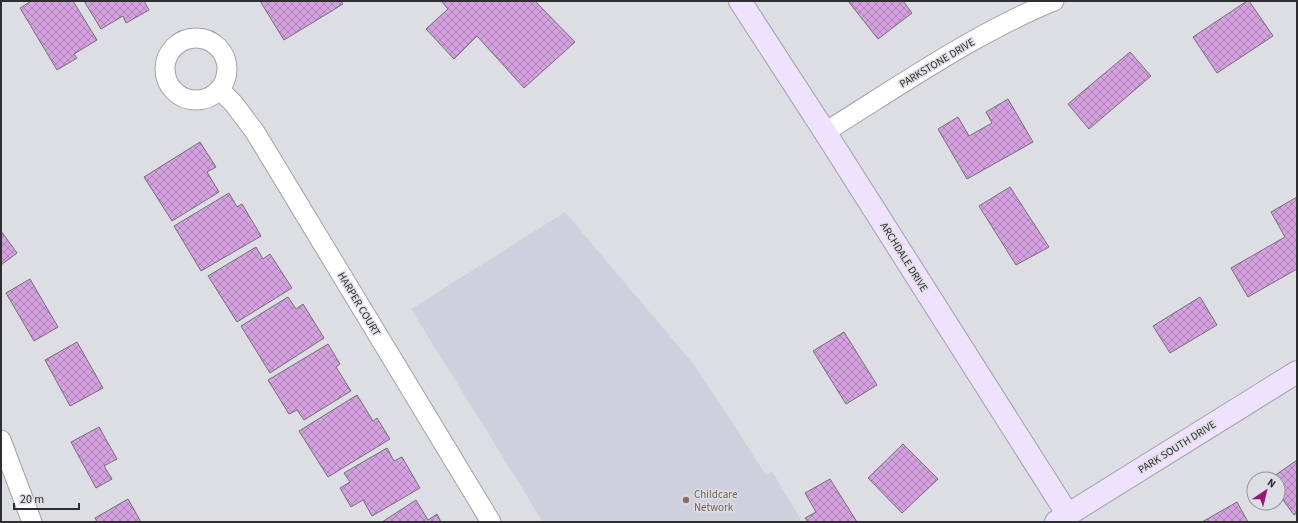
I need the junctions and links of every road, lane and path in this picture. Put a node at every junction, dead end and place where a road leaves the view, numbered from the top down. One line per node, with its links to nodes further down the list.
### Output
1 (740, 1): 4 (street, ARCHDALE DRIVE)
2 (1054, 1): 4 (street, PARKSTONE DRIVE)
3 (220, 90): 9 (street, HARPER COURT)
4 (825, 132): 7 (street, ARCHDALE DRIVE)
5 (1297, 372): 7 (street, PARK SOUTH DRIVE)
6 (1, 440): 8 (street)
7 (1062, 518)
8 (32, 522)
9 (492, 522)

